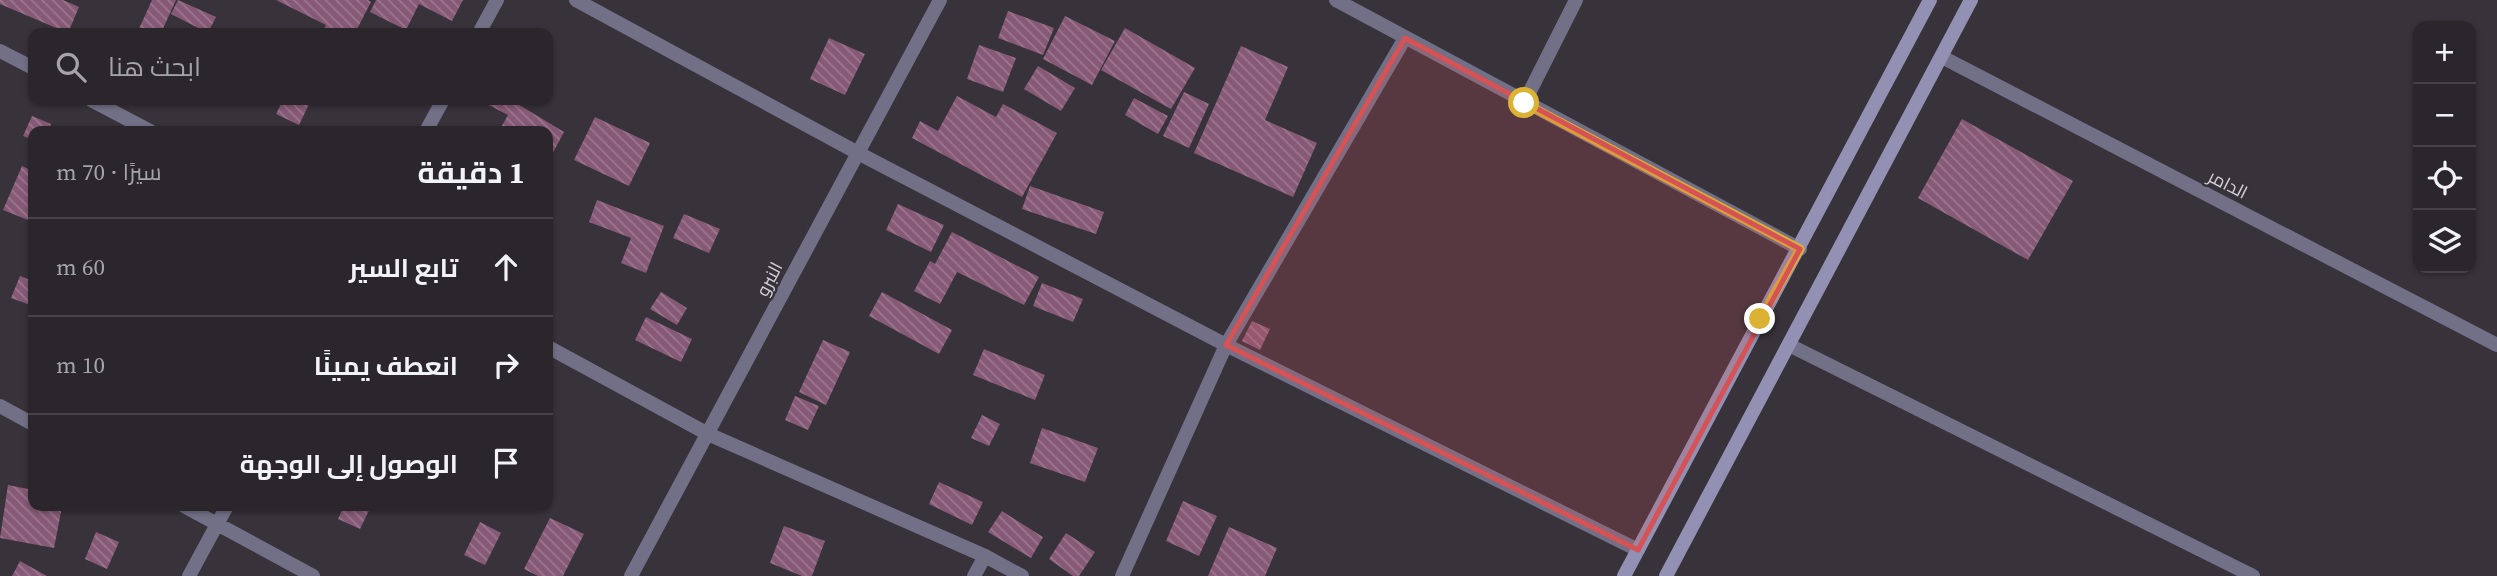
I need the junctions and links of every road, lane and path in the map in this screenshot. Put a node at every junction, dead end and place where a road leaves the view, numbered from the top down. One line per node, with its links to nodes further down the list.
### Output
1 (497, 0): 8 (street)
2 (576, 0): 18 (street)
3 (940, 0): 18 (street, النبرو)
4 (1336, 0): 9 (street)
5 (1576, 0): 13 (street)
6 (1930, 0): 19 (street)
7 (1971, 0): 11 (street)
8 (482, 28)
9 (1405, 38): 13 (street); 20 (street)
10 (0, 51): 12 (street)
11 (1942, 57): 21 (street); 22 (street, الدامر)
12 (28, 65)
13 (1524, 103): 19 (street)
14 (101, 105): 16 (street)
15 (440, 105): 17 (street)
16 (140, 126)
17 (429, 126)
18 (858, 153): 20 (street); 26 (street, النبرو)
19 (1800, 249): 30 (street)
20 (1226, 345): 30 (street); 37 (street)
21 (1789, 345): 39 (street); 40 (street)
22 (2497, 345)
23 (553, 350): 26 (street)
24 (0, 405): 25 (street)
25 (28, 421)
26 (708, 434): 31 (street); 34 (street, النبرو)
27 (193, 511): 29 (street)
28 (224, 511): 29 (street)
29 (217, 524): 32 (street); 33 (street)
30 (1638, 550): 38 (street)
31 (985, 556): 35 (street); 36 (street)
32 (189, 576)
33 (313, 576)
34 (631, 576)
35 (974, 576)
36 (1022, 576)
37 (1122, 576)
38 (1624, 576)
39 (1666, 576)
40 (2253, 576)

